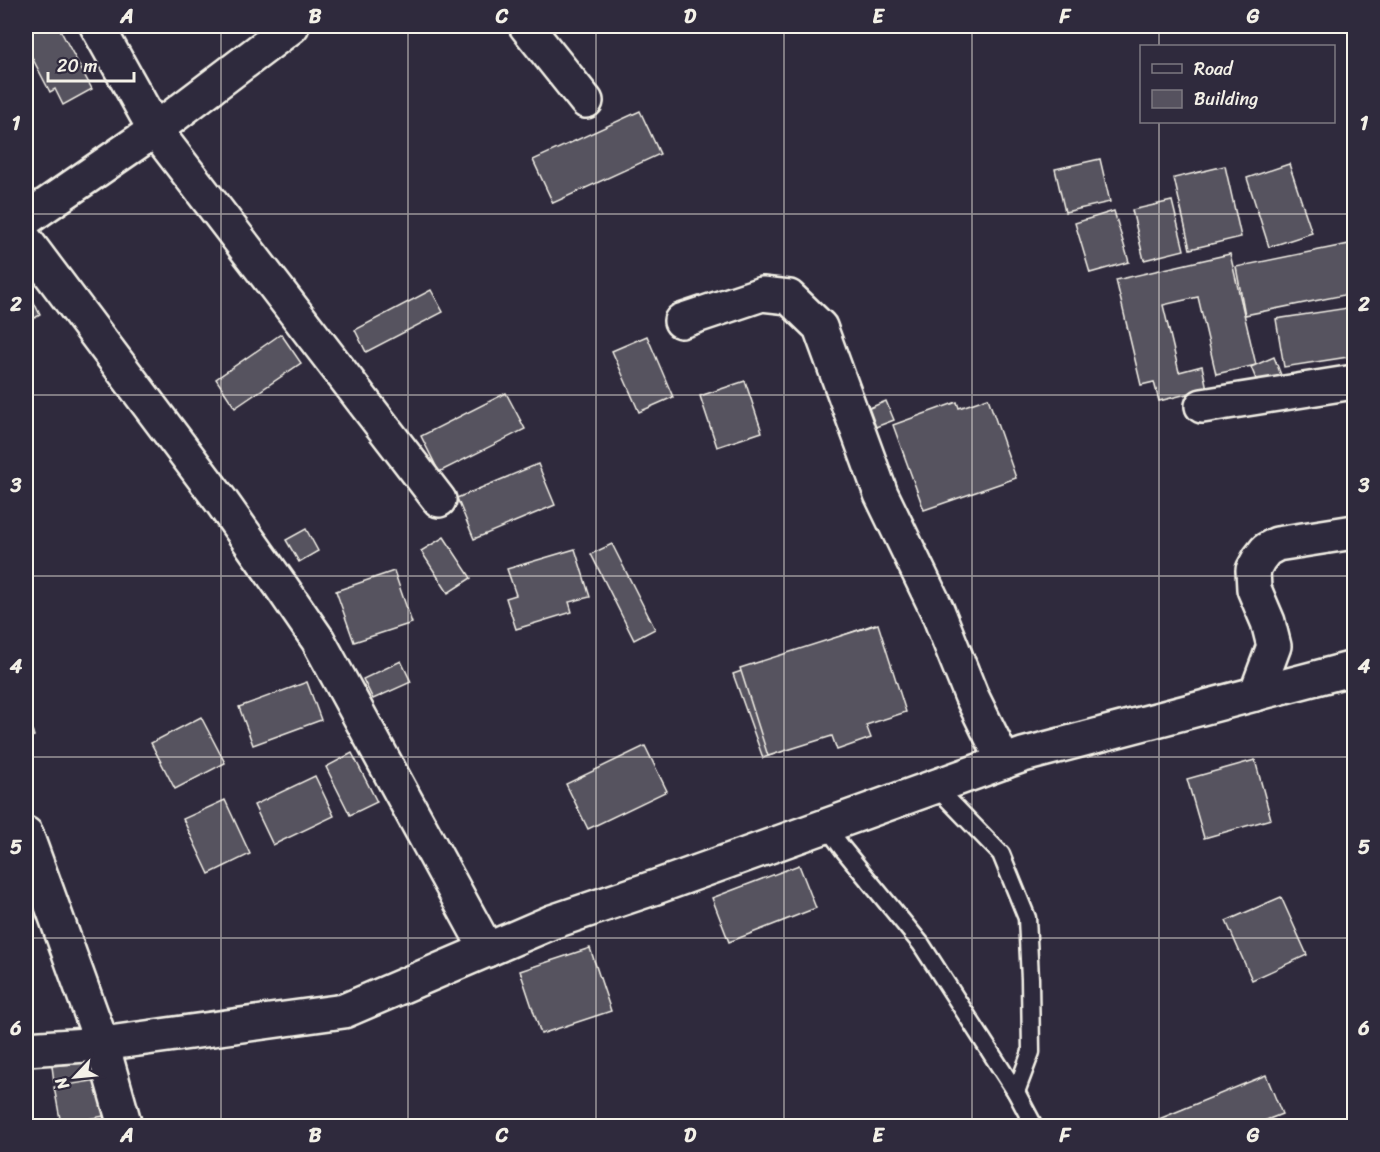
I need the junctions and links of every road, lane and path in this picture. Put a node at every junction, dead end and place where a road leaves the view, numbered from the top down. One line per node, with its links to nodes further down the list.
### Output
1 (97, 26): 5 (street)
2 (292, 26): 5 (street)
3 (526, 26): 4 (street)
4 (586, 101)
5 (154, 130): 6 (street); 11 (street)
6 (26, 219)
7 (26, 241): 19 (street)
8 (681, 321): 15 (street)
9 (1354, 382): 10 (street)
10 (1202, 406)
11 (439, 500)
12 (1354, 532): 14 (street)
13 (1354, 668): 14 (street)
14 (1256, 694): 15 (street)
15 (1004, 762): 16 (street)
16 (935, 786): 17 (street); 22 (lane)
17 (826, 826): 19 (street); 22 (lane)
18 (26, 834): 20 (street)
19 (487, 950): 20 (street)
20 (102, 1044): 21 (street); 23 (street)
21 (26, 1049)
22 (1016, 1092): 24 (lane)
23 (124, 1126)
24 (1034, 1126)

